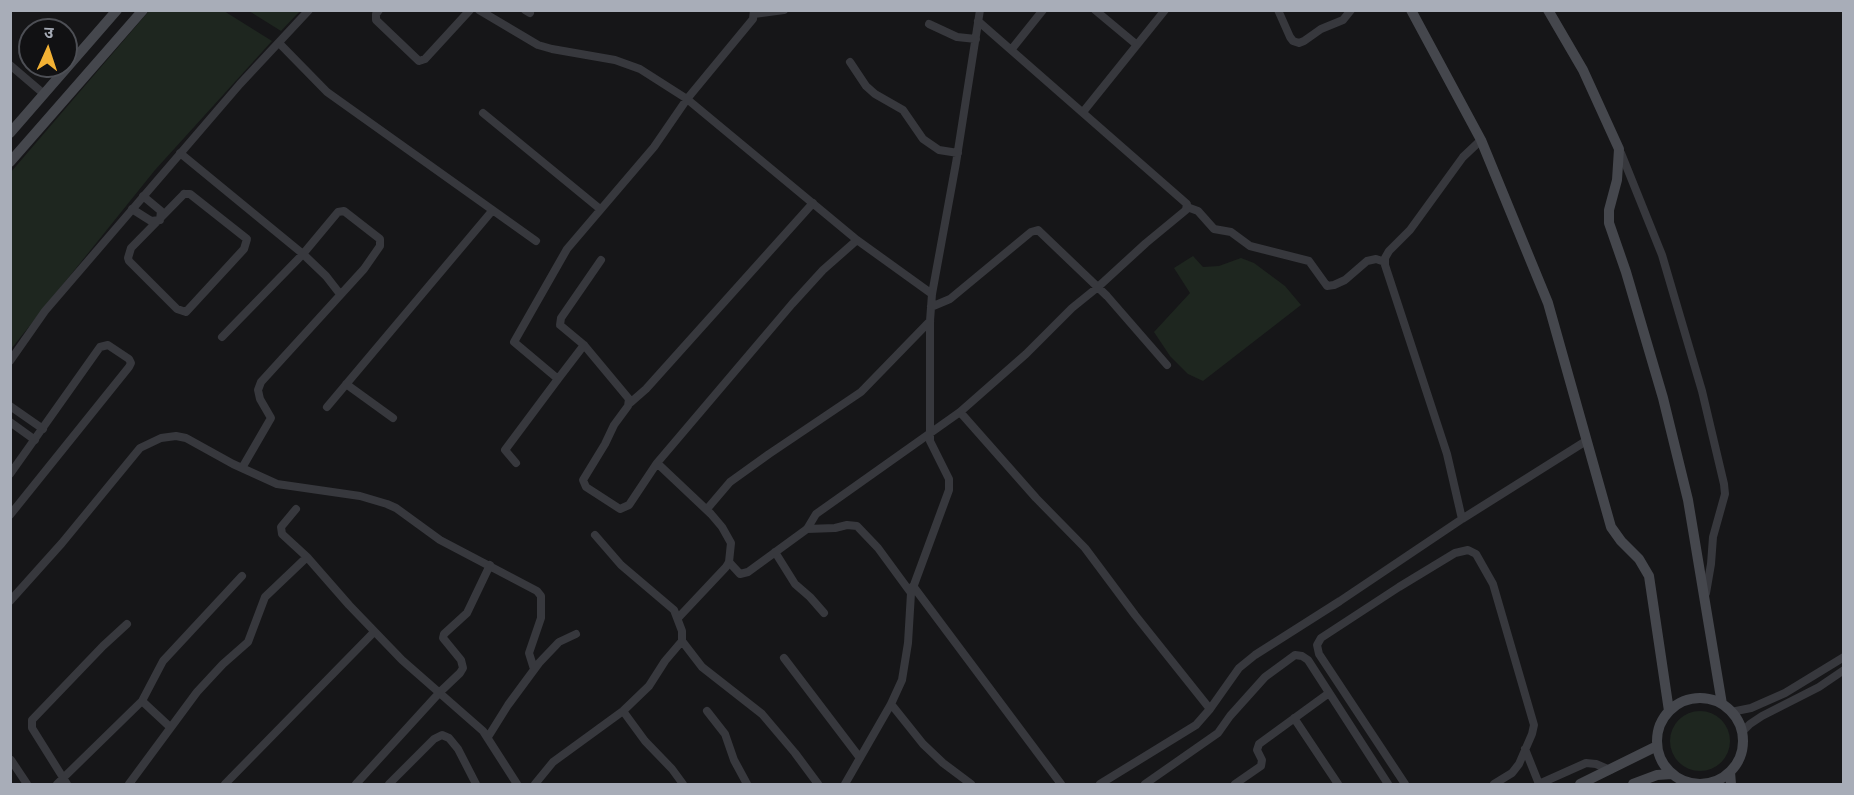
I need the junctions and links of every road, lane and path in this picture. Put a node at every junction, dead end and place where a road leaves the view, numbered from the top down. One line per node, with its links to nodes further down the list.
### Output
1 (117, 10): 25 (main road)
2 (143, 10): 34 (main road)
3 (309, 10): 20 (street)
4 (379, 10): 5 (street)
5 (470, 10)
6 (479, 10): 26 (street)
7 (784, 10): 16 (street)
8 (980, 10): 17 (street)
9 (1095, 10): 21 (street)
10 (1166, 10): 21 (street)
11 (1278, 10): 12 (street)
12 (1351, 10)
13 (1411, 10): 30 (main road)
14 (1548, 10): 31 (main road)
15 (1041, 11): 22 (street)
16 (754, 12): 26 (street)
17 (978, 21): 19 (street); 22 (street)
18 (929, 24): 19 (street)
19 (976, 39): 33 (street)
20 (280, 44): 32 (street); 40 (street)
21 (1137, 45): 27 (street)
22 (1011, 50): 27 (street)
23 (850, 62): 33 (street)
24 (10, 65): 25 (street)
25 (44, 94): 29 (main road)
26 (687, 99): 36 (street); 39 (street)
27 (1083, 112): 37 (street)
28 (483, 113): 39 (street)
29 (10, 133)
30 (1481, 140): 46 (street); 67 (main road)
31 (1619, 149): 84 (main road); 84 (street)
32 (180, 153): 35 (street); 44 (street)
33 (958, 153): 49 (street)
34 (10, 162)
35 (143, 196): 38 (street); 41 (street)
36 (813, 203): 42 (street); 58 (street)
37 (1187, 207): 46 (street); 47 (street)
38 (132, 209): 41 (street); 54 (street)
39 (600, 209): 56 (street)
40 (492, 211): 43 (street); 57 (street)
41 (160, 220): 41 (street)
42 (857, 240): 49 (street); 69 (street)
43 (536, 241)
44 (303, 254): 48 (street); 48 (street); 52 (street)
45 (601, 260): 53 (street)
46 (1385, 262): 75 (street)
47 (1098, 287): 50 (street); 55 (street); 61 (street)
48 (340, 294): 70 (street)
49 (932, 294): 50 (street)
50 (931, 307): 51 (street)
51 (930, 321): 65 (street); 73 (street)
52 (222, 337)
53 (584, 345): 56 (street); 58 (street)
54 (10, 361)
55 (1167, 365)
56 (558, 379): 68 (street)
57 (346, 384): 60 (street); 62 (street)
58 (630, 402): 69 (street)
59 (10, 406): 64 (street)
60 (327, 407)
61 (960, 412): 65 (street); 101 (street)
62 (393, 418)
63 (10, 423): 66 (street)
64 (43, 429): 66 (street); 74 (street)
65 (930, 434): 76 (street); 83 (street)
66 (35, 440): 71 (street)
67 (1586, 441): 75 (street); 104 (main road)
68 (516, 463)
69 (657, 463): 73 (street)
70 (242, 468): 81 (street); 85 (street)
71 (10, 474)
72 (296, 509): 79 (street)
73 (707, 509): 80 (street)
74 (10, 515)
75 (1462, 519): 101 (street)
76 (807, 529): 78 (street); 83 (street)
77 (595, 535): 87 (street)
78 (775, 552): 80 (street); 86 (street)
79 (307, 557): 89 (street); 107 (street)
80 (729, 562): 87 (street)
81 (490, 565): 94 (street); 96 (street)
82 (242, 576): 98 (street)
83 (912, 589): 100 (street); 131 (street)
84 (1705, 599): 99 (main road)
85 (10, 601)
86 (824, 613)
87 (678, 618): 91 (street)
88 (127, 624): 118 (street)
89 (374, 632): 96 (street); 121 (street)
90 (576, 633): 94 (street)
91 (682, 641): 102 (street); 129 (street)
92 (1844, 657): 105 (street)
93 (783, 658): 112 (street)
94 (534, 669): 109 (street)
95 (1844, 669): 108 (street)
96 (440, 692): 109 (street); 122 (street)
97 (1329, 693): 106 (street); 133 (street); 136 (street)
98 (142, 701): 107 (street); 118 (street)
99 (1722, 704): 104 (main road); 105 (main road)
100 (891, 705): 112 (street); 130 (street)
101 (1210, 709): 132 (street)
102 (623, 711): 126 (street); 127 (street)
103 (707, 711): 128 (street)
104 (1669, 711): 110 (main road)
105 (1731, 712): 108 (main road)
106 (1294, 718): 134 (street); 135 (street)
107 (170, 727): 120 (street)
108 (1742, 732): 115 (main road)
109 (488, 737): 125 (street)
110 (1657, 746): 114 (main road); 116 (main road)
111 (1525, 749): 137 (street); 138 (street); 139 (street)
112 (860, 758): 117 (street)
113 (11, 760): 119 (street)
114 (1610, 770): 139 (street); 140 (main road)
115 (1730, 772): 116 (main road); 142 (main road)
116 (1676, 779): 141 (main road)
117 (849, 782)
118 (62, 783)
119 (27, 784)
120 (129, 784)
121 (225, 784)
122 (356, 784)
123 (389, 784): 124 (street)
124 (476, 784)
125 (517, 784)
126 (535, 784)
127 (683, 784)
128 (747, 784)
129 (818, 784)
130 (971, 784)
131 (1061, 784)
132 (1100, 784)
133 (1145, 784)
134 (1235, 784)
135 (1338, 784)
136 (1388, 784)
137 (1405, 784)
138 (1494, 784)
139 (1539, 784)
140 (1580, 784)
141 (1633, 784)
142 (1731, 784)

